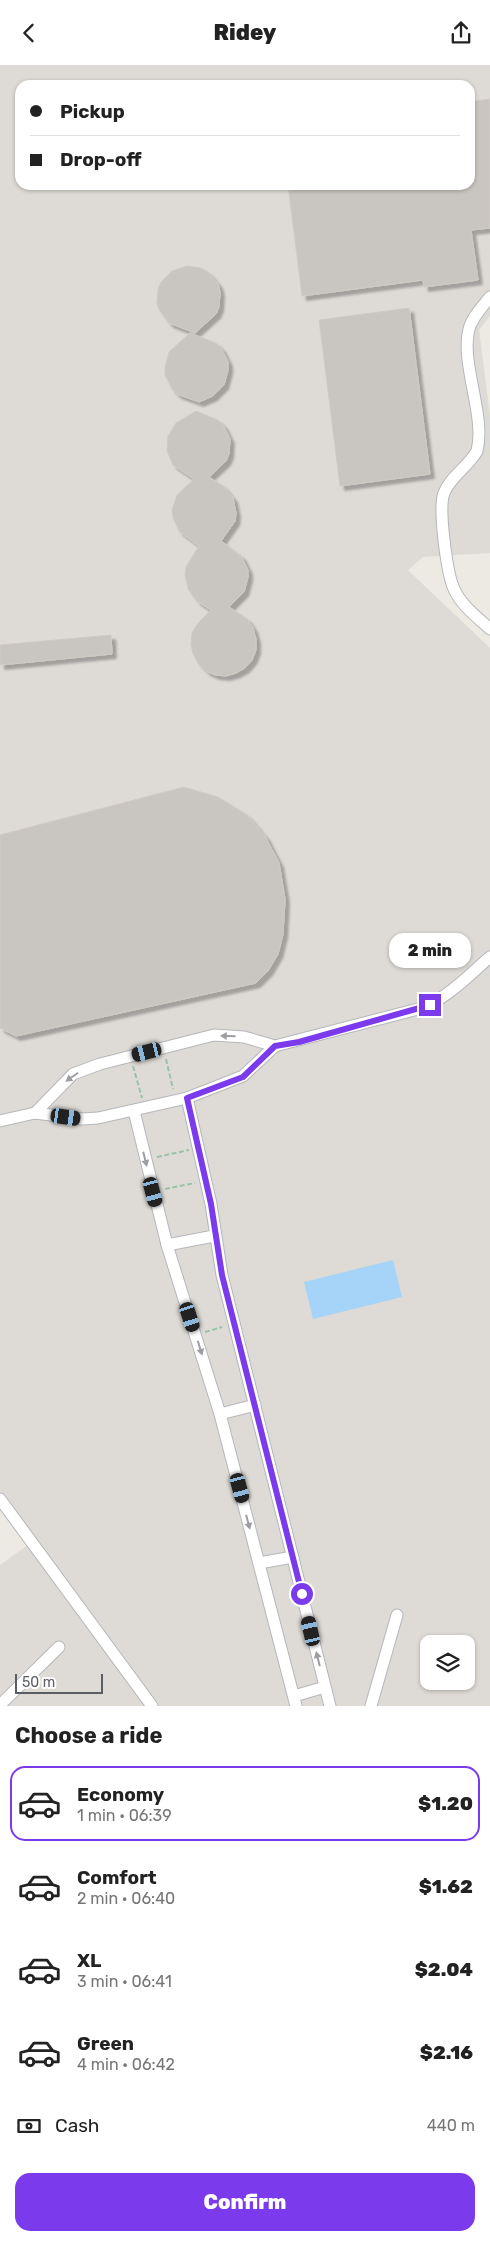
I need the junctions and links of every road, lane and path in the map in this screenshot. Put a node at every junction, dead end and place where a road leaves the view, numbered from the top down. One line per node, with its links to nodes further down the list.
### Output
1 (490, 297): 2 (lane)
2 (490, 629)
3 (490, 957): 4 (lane)
4 (275, 1046): 5 (lane, one-way to 5); 7 (lane)
5 (164, 1048): 6 (lane); 7 (path)
6 (130, 1057): 8 (path); 9 (lane, one-way to 9)
7 (181, 1100): 8 (lane); 11 (lane)
8 (139, 1110): 9 (lane); 12 (lane, one-way to 12)
9 (35, 1113): 10 (lane)
10 (0, 1121)
11 (198, 1148): 12 (path); 13 (lane)
12 (145, 1159): 14 (lane)
13 (206, 1181): 14 (path); 15 (lane)
14 (153, 1192): 16 (lane)
15 (214, 1236): 16 (lane); 17 (lane)
16 (167, 1245): 18 (lane)
17 (234, 1324): 18 (path); 19 (lane)
18 (196, 1335): 20 (lane, one-way to 20)
19 (255, 1405): 20 (lane); 22 (lane)
20 (220, 1414): 23 (lane, one-way to 23)
21 (0, 1499): 29 (lane)
22 (293, 1557): 23 (lane); 26 (lane, one-way to 22)
23 (259, 1563): 27 (lane)
24 (397, 1615): 31 (lane)
25 (59, 1647): 28 (lane)
26 (325, 1687): 27 (lane); 30 (lane)
27 (295, 1701)
28 (0, 1705)
29 (152, 1706)
30 (330, 1706)
31 (371, 1706)

